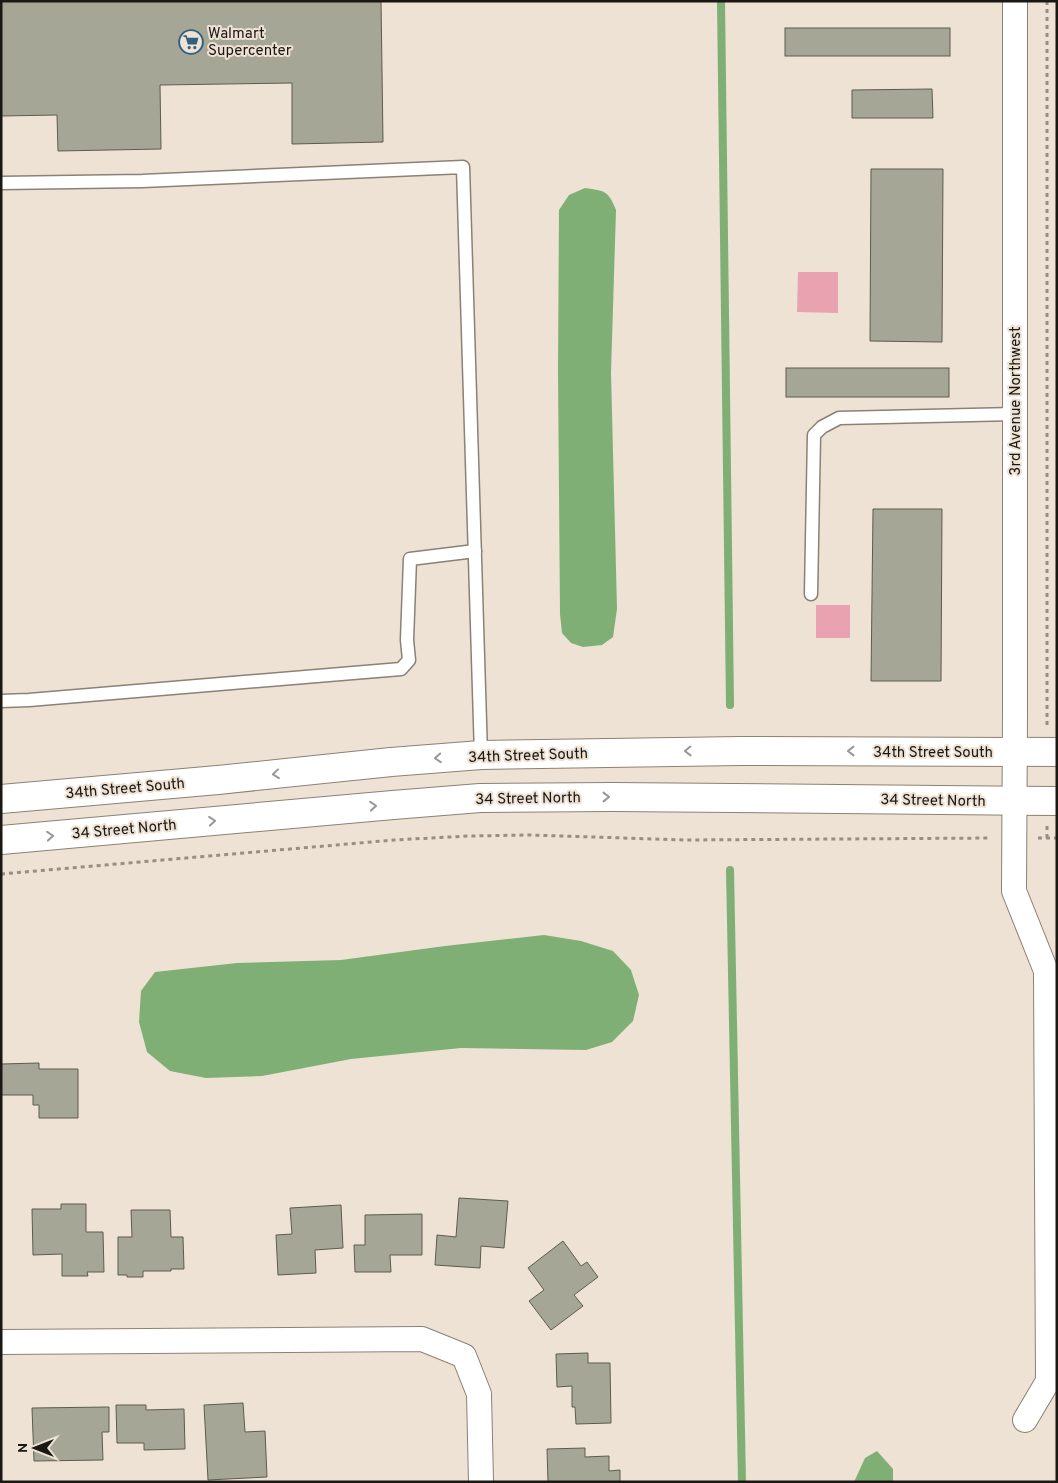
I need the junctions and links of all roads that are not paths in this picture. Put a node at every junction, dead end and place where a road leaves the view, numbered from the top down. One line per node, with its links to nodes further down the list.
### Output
1 (1015, 1): 3 (street, 3rd Avenue Northwest)
2 (1, 183): 4 (lane)
3 (1015, 414): 5 (lane); 7 (street, 3rd Avenue Northwest)
4 (475, 551): 6 (lane); 9 (lane)
5 (811, 594)
6 (1, 701)
7 (1015, 752): 8 (main road, 34th Street South); 9 (main road, 34th Street South, one-way to 9); 11 (street, 3rd Avenue Northwest)
8 (1052, 752)
9 (481, 755): 10 (main road, 34th Street South, one-way to 10)
10 (1, 799)
11 (1014, 801): 12 (main road, 34 Street North); 13 (main road, 34 Street North, one-way to 11); 15 (street, 3rd Avenue Northwest)
12 (1052, 801)
13 (1, 840)
14 (1, 1342): 16 (street)
15 (1025, 1420)
16 (480, 1482)

